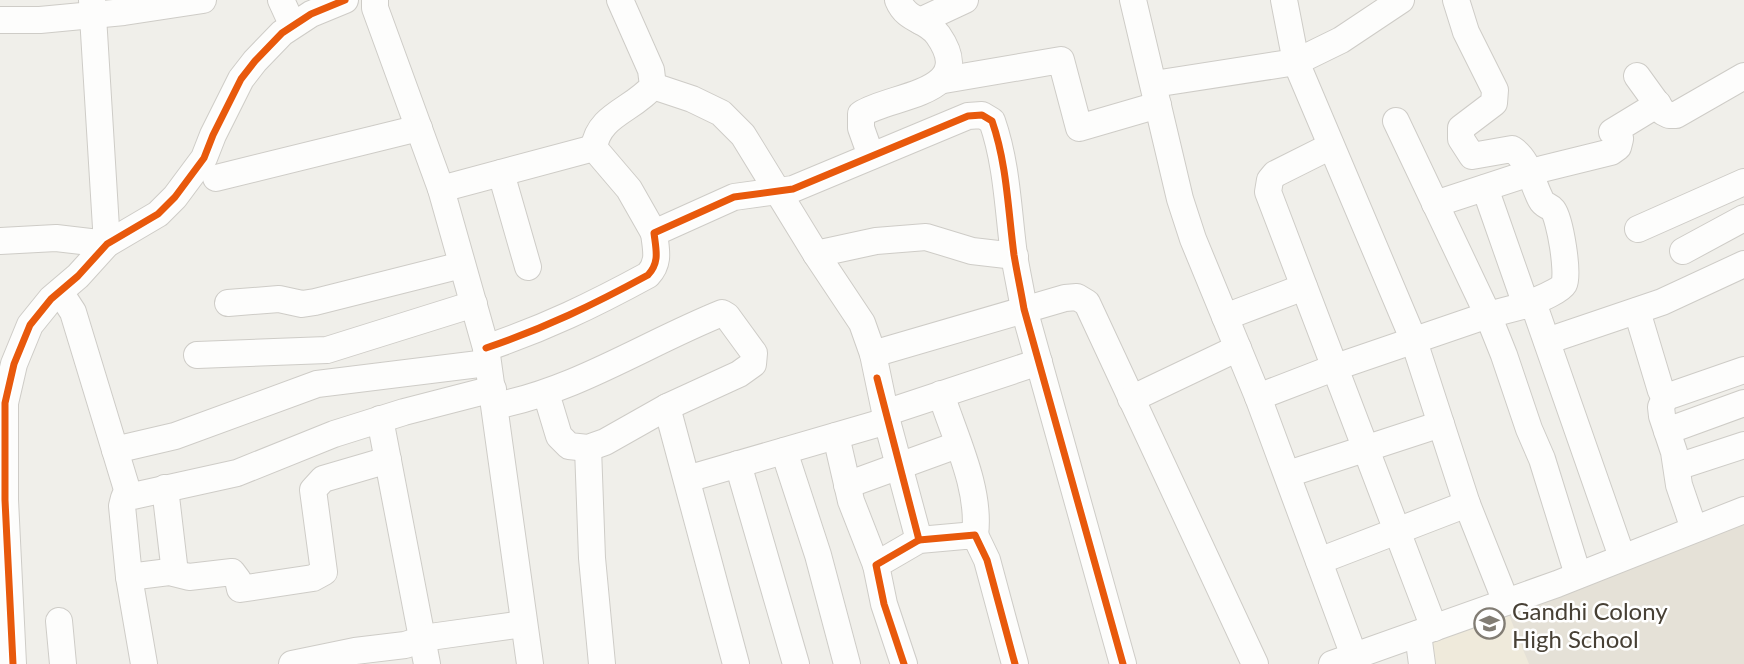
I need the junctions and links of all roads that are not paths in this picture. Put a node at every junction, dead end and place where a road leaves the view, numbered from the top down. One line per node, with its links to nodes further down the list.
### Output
1 (203, 0): 12 (street)
2 (281, 0): 15 (street)
3 (345, 0): 15 (street)
4 (375, 0): 24 (street)
5 (620, 0): 20 (street)
6 (898, 0): 14 (street)
7 (965, 0): 14 (street)
8 (1133, 0): 21 (street)
9 (1284, 0): 16 (street)
10 (1401, 0): 16 (street)
11 (1456, 0): 29 (street)
12 (92, 7): 13 (street); 40 (street)
13 (0, 20)
14 (920, 21): 18 (street)
15 (292, 24): 40 (street)
16 (1296, 62): 21 (street); 25 (street)
17 (1637, 76): 22 (street)
18 (944, 80): 21 (street); 27 (street)
19 (1740, 85): 22 (street)
20 (653, 86): 26 (street); 34 (street)
21 (1156, 95): 55 (street)
22 (1658, 104): 29 (street)
23 (1396, 121): 35 (street)
24 (419, 128): 30 (street); 33 (street)
25 (1331, 146): 47 (street); 56 (street)
26 (594, 148): 28 (street); 38 (street)
27 (871, 156): 34 (street); 43 (street)
28 (501, 173): 33 (street); 46 (street)
29 (1530, 173): 32 (street); 51 (street)
30 (216, 178)
31 (1744, 182): 37 (street)
32 (1485, 188): 35 (street); 51 (street)
33 (441, 189): 45 (street)
34 (778, 192): 38 (street); 42 (street)
35 (1435, 204): 54 (street)
36 (1744, 218): 41 (street)
37 (1638, 229)
38 (654, 233): 61 (street)
39 (0, 241): 40 (street)
40 (107, 244): 48 (street)
41 (1683, 251)
42 (816, 254): 43 (street); 59 (street)
43 (1015, 256): 52 (street)
44 (1744, 264): 53 (street)
45 (462, 265): 49 (street); 50 (street)
46 (528, 267)
47 (1304, 287): 55 (street); 63 (street)
48 (60, 292): 65 (street); 83 (street)
49 (228, 303)
50 (474, 304): 60 (street); 61 (street)
51 (1526, 305): 54 (street); 57 (street)
52 (1024, 309): 59 (street); 62 (street); 71 (street)
53 (1637, 311): 57 (street); 68 (street)
54 (1488, 315): 56 (street); 106 (street)
55 (1226, 317): 58 (street)
56 (1414, 341): 63 (street); 76 (street)
57 (1547, 341): 102 (street)
58 (1238, 348): 70 (street); 71 (street)
59 (873, 354): 74 (street)
60 (197, 355)
61 (486, 356): 69 (street); 83 (street)
62 (1039, 362): 67 (street); 126 (street)
63 (1336, 368): 70 (street); 81 (street)
64 (1744, 370): 68 (street)
65 (5, 377): 86 (street)
66 (546, 393): 69 (street); 73 (street); 82 (street)
67 (941, 394): 74 (street); 79 (street)
68 (1666, 395): 77 (street)
69 (494, 397): 75 (street); 110 (street)
70 (1258, 397): 90 (street)
71 (1131, 398): 127 (street)
72 (1744, 403): 77 (street)
73 (667, 407): 82 (street); 91 (street)
74 (886, 417): 78 (street); 89 (street)
75 (380, 419): 85 (street); 93 (street)
76 (1441, 424): 81 (street); 95 (street)
77 (1667, 431): 88 (street)
78 (836, 436): 84 (street); 92 (street)
79 (957, 445): 89 (street); 99 (street)
80 (1744, 445): 88 (street)
81 (1367, 447): 90 (street); 98 (street)
82 (588, 448): 120 (street)
83 (115, 450): 94 (street)
84 (784, 451): 87 (street); 123 (street)
85 (388, 460): 105 (street); 112 (street)
86 (2, 464): 100 (street)
87 (738, 464): 91 (street); 122 (street)
88 (1677, 467): 97 (street)
89 (899, 468): 92 (street); 101 (street)
90 (1288, 474): 103 (street)
91 (687, 479): 121 (street)
92 (847, 485): 104 (street)
93 (164, 488): 94 (street); 105 (street)
94 (129, 496): 107 (street)
95 (1467, 504): 98 (street); 108 (street)
96 (1744, 510): 97 (street)
97 (1694, 529): 102 (street)
98 (1397, 531): 103 (street); 111 (street)
99 (975, 535): 101 (street); 125 (street)
100 (4, 536): 115 (street)
101 (919, 541): 104 (street)
102 (1622, 557): 106 (street)
103 (1319, 561): 114 (street)
104 (876, 565): 124 (street)
105 (175, 573): 107 (street)
106 (1578, 575): 108 (street)
107 (129, 577): 117 (street)
108 (1506, 601): 111 (street)
109 (59, 621): 116 (street)
110 (524, 624): 112 (street); 119 (street)
111 (1426, 631): 114 (street); 128 (street)
112 (424, 651): 113 (street)
113 (356, 657): 118 (street)
114 (1343, 660)
115 (13, 664)
116 (63, 664)
117 (144, 664)
118 (293, 664)
119 (530, 664)
120 (602, 664)
121 (736, 664)
122 (796, 664)
123 (847, 664)
124 (904, 664)
125 (1015, 664)
126 (1123, 664)
127 (1255, 664)
128 (1422, 664)

